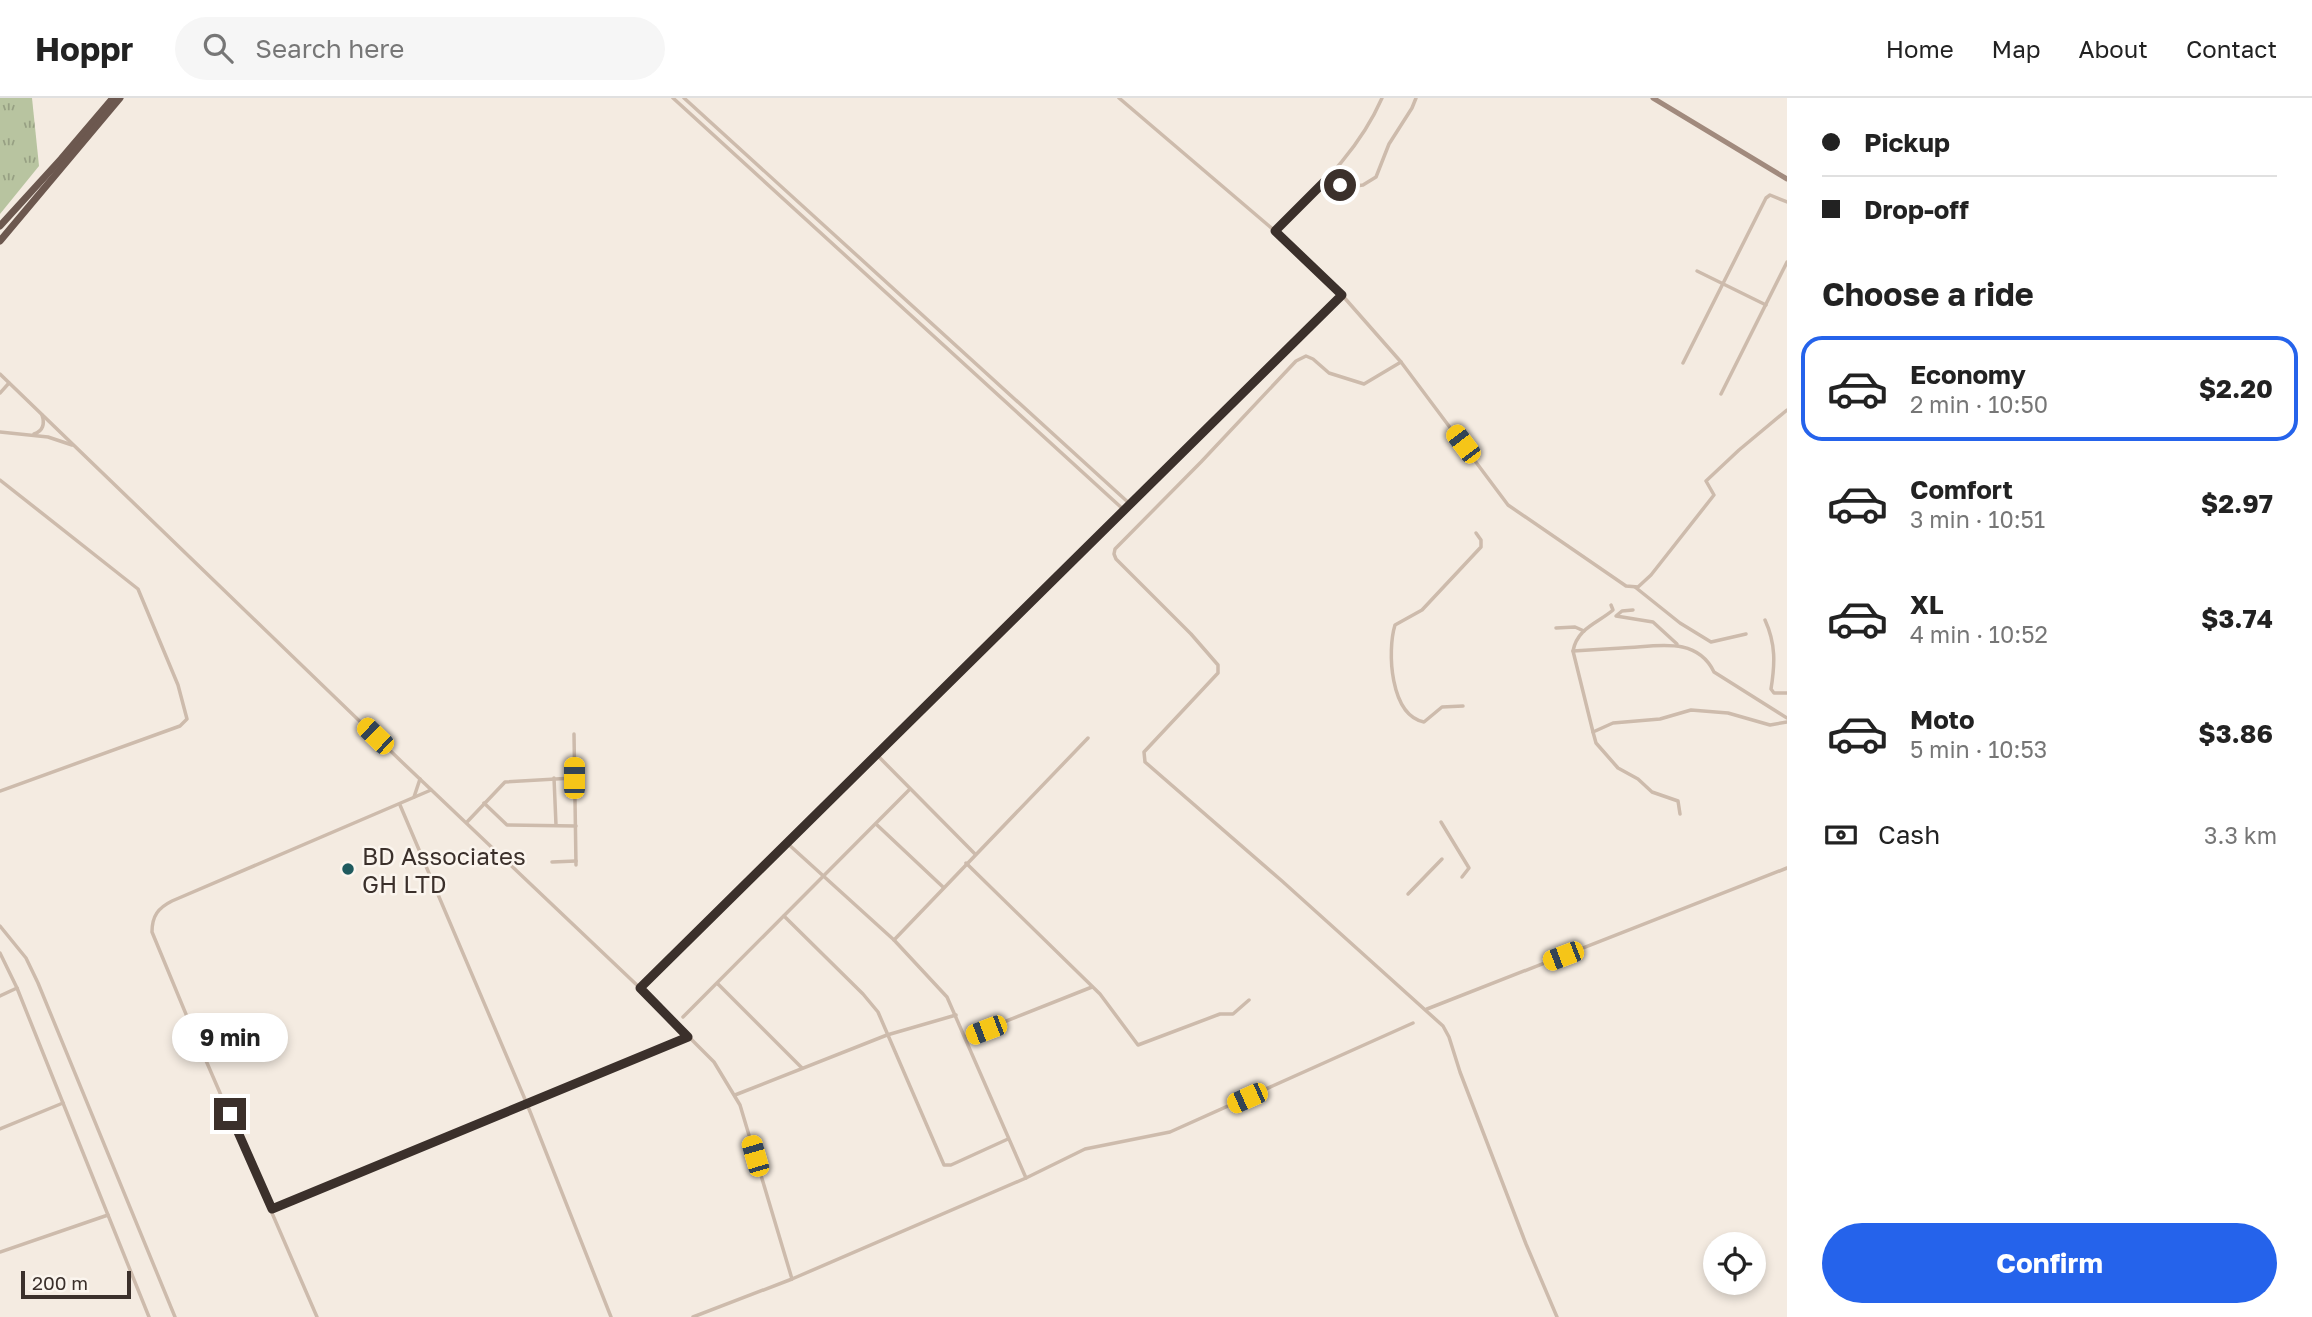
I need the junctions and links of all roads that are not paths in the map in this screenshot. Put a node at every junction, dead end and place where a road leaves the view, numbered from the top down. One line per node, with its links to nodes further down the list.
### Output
1 (113, 98): 12 (highway)
2 (120, 98): 14 (highway)
3 (673, 98): 33 (street)
4 (684, 98): 32 (street)
5 (1119, 98): 13 (street)
6 (1382, 98): 10 (street)
7 (1416, 98): 10 (street)
8 (1653, 98): 9 (main road)
9 (1787, 179)
10 (1324, 182): 13 (street)
11 (1787, 202): 17 (street)
12 (0, 226)
13 (1275, 231): 18 (street)
14 (0, 241)
15 (1787, 262): 19 (street)
16 (1698, 271): 17 (street)
17 (1723, 284): 19 (street); 21 (street)
18 (1342, 295): 20 (street); 32 (street)
19 (1766, 305): 25 (street)
20 (1401, 362): 35 (street); 86 (street)
21 (1683, 363)
22 (0, 374): 23 (street)
23 (9, 383): 24 (street); 27 (street)
24 (0, 393)
25 (1721, 394)
26 (1787, 410): 35 (street)
27 (42, 414): 29 (street); 30 (street)
28 (0, 432): 29 (street)
29 (29, 435): 30 (street)
30 (74, 446): 53 (street)
31 (0, 480): 56 (street)
32 (1130, 505): 33 (street)
33 (1124, 510): 50 (street)
34 (1476, 533): 45 (street)
35 (1636, 587): 41 (street)
36 (1611, 605): 40 (street)
37 (1633, 610): 42 (street)
38 (1765, 620): 44 (street)
39 (1556, 628): 40 (street)
40 (1584, 631): 43 (street)
41 (1746, 634)
42 (1679, 645): 43 (street); 46 (street)
43 (1573, 651): 47 (street)
44 (1787, 694)
45 (1463, 706)
46 (1787, 720): 47 (street)
47 (1593, 732): 60 (street)
48 (574, 734): 52 (street)
49 (1088, 738): 67 (street)
50 (876, 754): 54 (street); 66 (street)
51 (554, 778): 52 (street); 58 (street); 65 (street)
52 (574, 778): 64 (street)
53 (420, 779): 55 (street); 57 (street)
54 (909, 789): 63 (street); 67 (street)
55 (431, 790): 57 (street); 61 (street)
56 (0, 791)
57 (414, 798): 59 (street)
58 (484, 803): 61 (street); 65 (street)
59 (400, 805): 96 (street); 100 (street)
60 (1681, 814)
61 (467, 822): 83 (street)
62 (1441, 822): 73 (street)
63 (876, 824): 72 (street); 74 (street)
64 (576, 825): 65 (street); 69 (street)
65 (556, 826)
66 (787, 843): 72 (street); 83 (street)
67 (975, 853): 70 (street)
68 (1442, 859): 75 (street)
69 (552, 862)
70 (966, 863): 74 (street); 81 (street)
71 (1787, 867): 86 (street)
72 (824, 875): 76 (street); 78 (street)
73 (1462, 877)
74 (943, 887): 78 (street)
75 (1408, 894)
76 (784, 916): 80 (street); 90 (street)
77 (0, 926): 105 (street)
78 (894, 940): 87 (street)
79 (0, 953): 82 (street)
80 (718, 984): 88 (street); 93 (street)
81 (1092, 987): 85 (street); 92 (street)
82 (17, 988): 84 (street); 95 (street)
83 (640, 988): 91 (street)
84 (0, 996)
85 (1249, 1000)
86 (1427, 1009): 109 (street)
87 (956, 1015): 90 (street); 92 (street)
88 (683, 1017)
89 (1413, 1023): 99 (street)
90 (887, 1035): 93 (street); 98 (street)
91 (688, 1037): 94 (street); 96 (street)
92 (966, 1037): 98 (street)
93 (802, 1068): 94 (street)
94 (735, 1095): 103 (street)
95 (63, 1103): 97 (street); 101 (street)
96 (527, 1104): 100 (street); 107 (street)
97 (0, 1129)
98 (1009, 1139): 99 (street)
99 (1026, 1178): 103 (street)
100 (272, 1209): 106 (street)
101 (108, 1215): 102 (street); 104 (street)
102 (0, 1252)
103 (792, 1279): 108 (street)
104 (149, 1317)
105 (175, 1317)
106 (317, 1317)
107 (611, 1317)
108 (693, 1317)
109 (1557, 1317)

